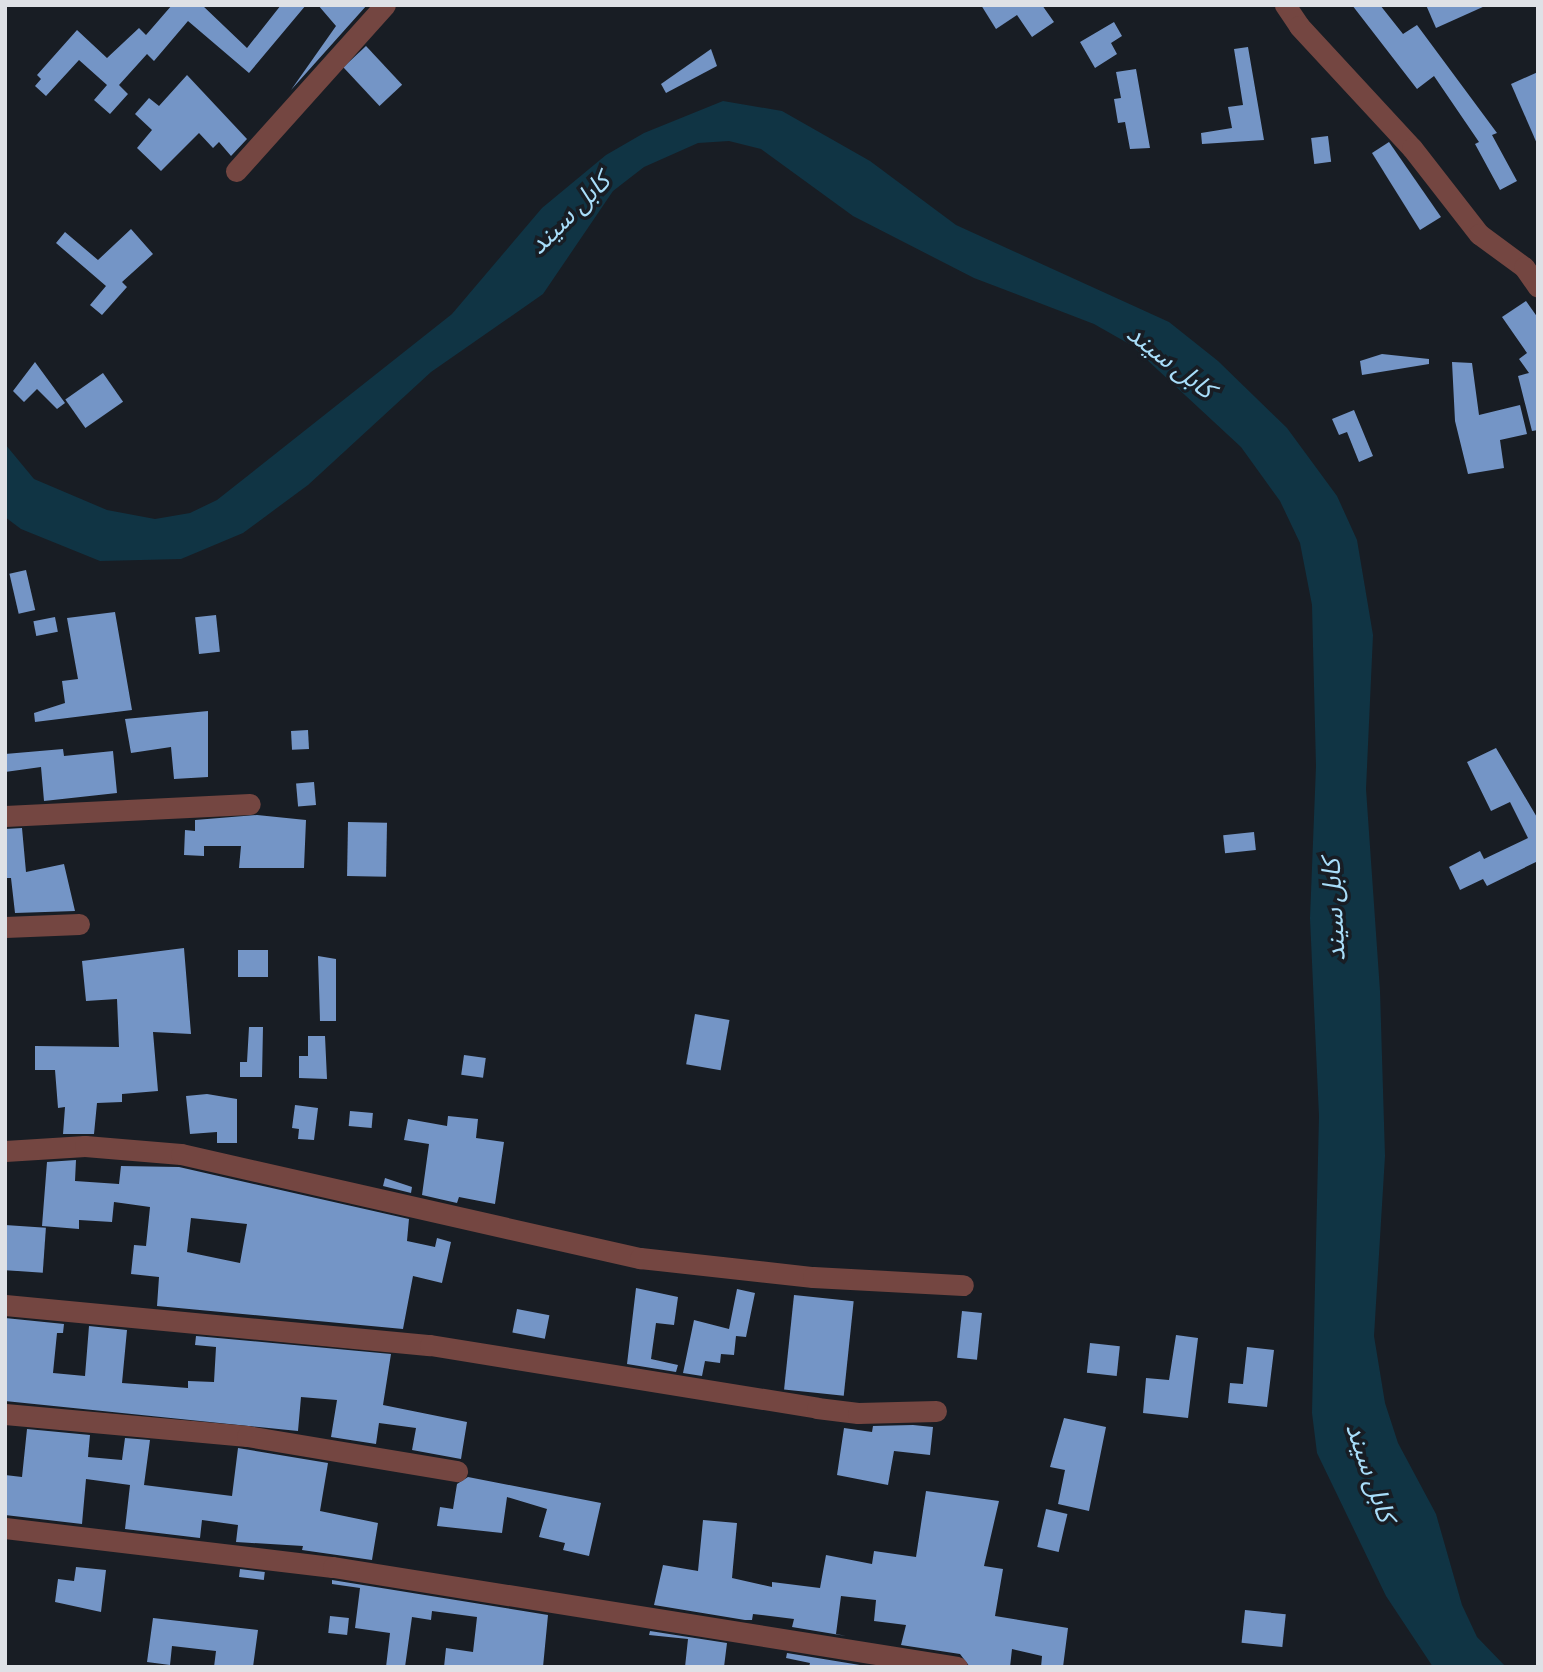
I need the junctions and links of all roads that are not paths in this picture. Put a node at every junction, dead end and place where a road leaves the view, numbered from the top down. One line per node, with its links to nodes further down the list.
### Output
1 (385, 5): 3 (street)
2 (1285, 5): 4 (street)
3 (236, 171)
4 (1538, 287)
5 (250, 804): 6 (street)
6 (5, 816)
7 (79, 925): 8 (street)
8 (5, 927)
9 (5, 1151): 10 (street)
10 (963, 1285)
11 (5, 1306): 12 (street)
12 (936, 1410)
13 (5, 1414): 14 (street)
14 (457, 1471)
15 (5, 1528): 16 (street)
16 (957, 1667)

